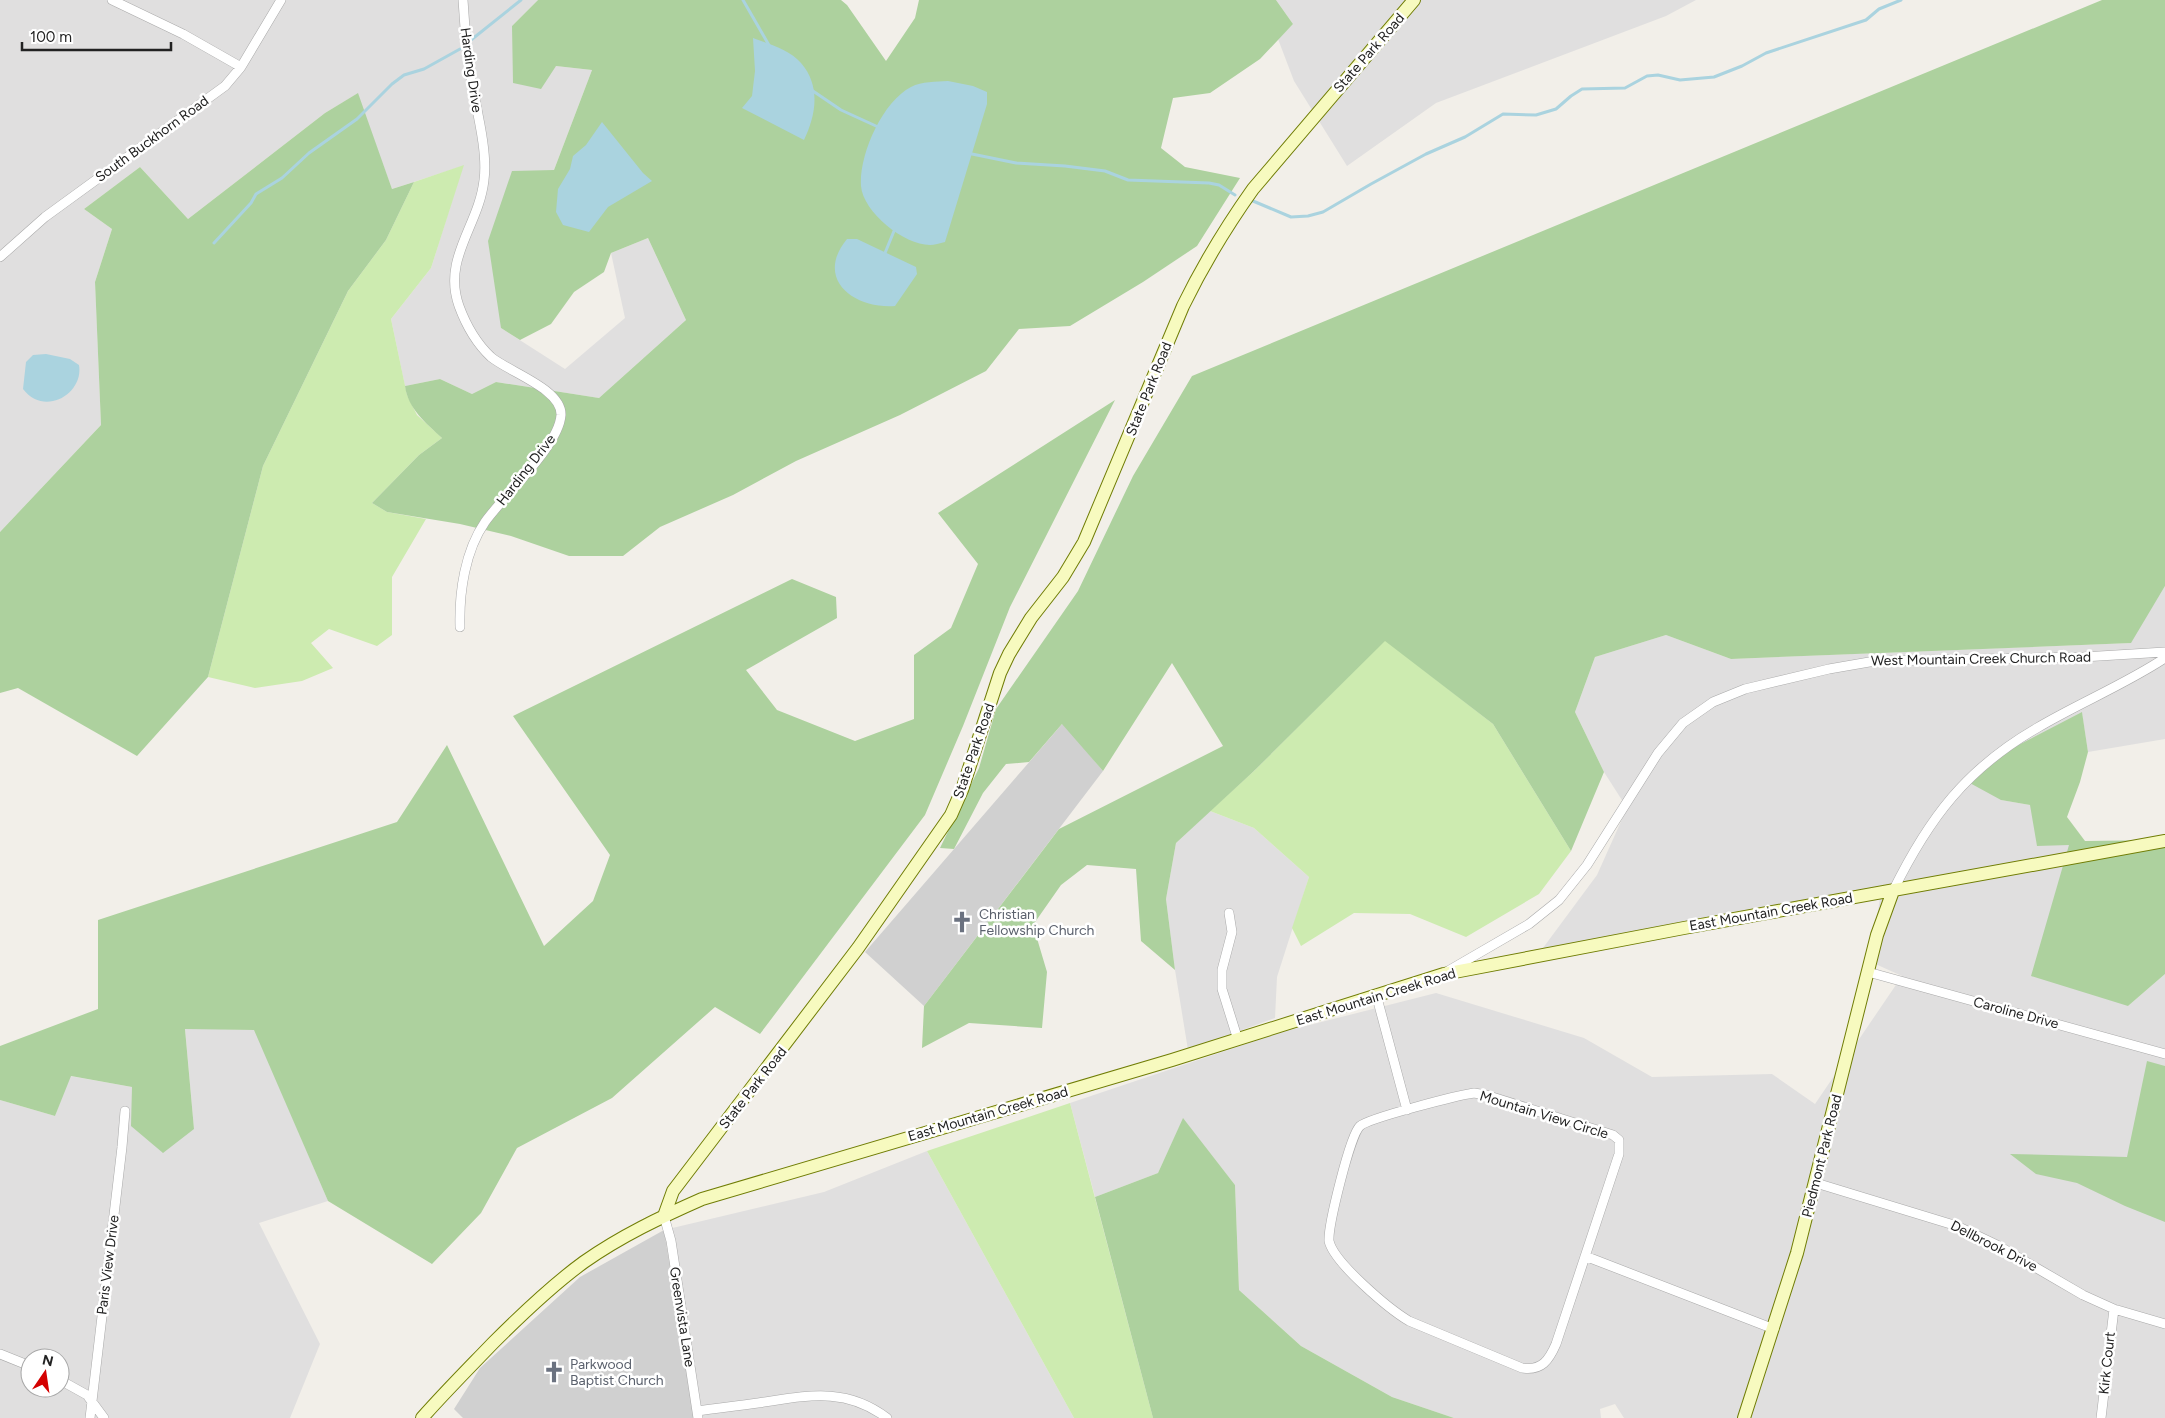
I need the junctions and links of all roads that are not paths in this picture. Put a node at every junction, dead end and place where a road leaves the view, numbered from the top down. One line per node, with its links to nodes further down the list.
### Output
1 (112, 0): 5 (street)
2 (281, 0): 5 (street, South Buckhorn Road)
3 (463, 0): 7 (street, Harding Drive)
4 (1414, 0): 21 (street, State Park Road)
5 (241, 67): 6 (street, South Buckhorn Road)
6 (0, 257)
7 (460, 627)
8 (2165, 652): 14 (street, West Mountain Creek Church Road)
9 (2165, 658): 11 (street)
10 (2165, 841): 11 (street, East Mountain Creek Road)
11 (1893, 891): 13 (street, Piedmont Park Road); 14 (street, East Mountain Creek Road)
12 (1229, 913): 16 (street)
13 (1868, 972): 17 (street, Caroline Drive); 20 (street, Piedmont Park Road)
14 (1444, 974): 15 (street, East Mountain Creek Road)
15 (1376, 994): 16 (street, East Mountain Creek Road); 18 (street)
16 (1238, 1040): 21 (street, East Mountain Creek Road)
17 (2165, 1054)
18 (1407, 1110): 22 (street, Mountain View Circle); 22 (street, Mountain View Circle)
19 (125, 1111): 29 (street, Paris View Drive)
20 (1816, 1183): 23 (street, Dellbrook Drive); 25 (street, Piedmont Park Road)
21 (664, 1216): 30 (street, Greenvista Lane); 33 (street)
22 (1585, 1256): 25 (street)
23 (2114, 1309): 24 (street, Dellbrook Drive); 36 (street, Kirk Court)
24 (2165, 1324)
25 (1774, 1329): 35 (street, Piedmont Park Road)
26 (0, 1354): 27 (street)
27 (20, 1362)
28 (70, 1384): 29 (street)
29 (92, 1400): 31 (street, Paris View Drive); 32 (street)
30 (697, 1415): 34 (street)
31 (90, 1418)
32 (104, 1418)
33 (422, 1418)
34 (887, 1418)
35 (1744, 1418)
36 (2101, 1418)

